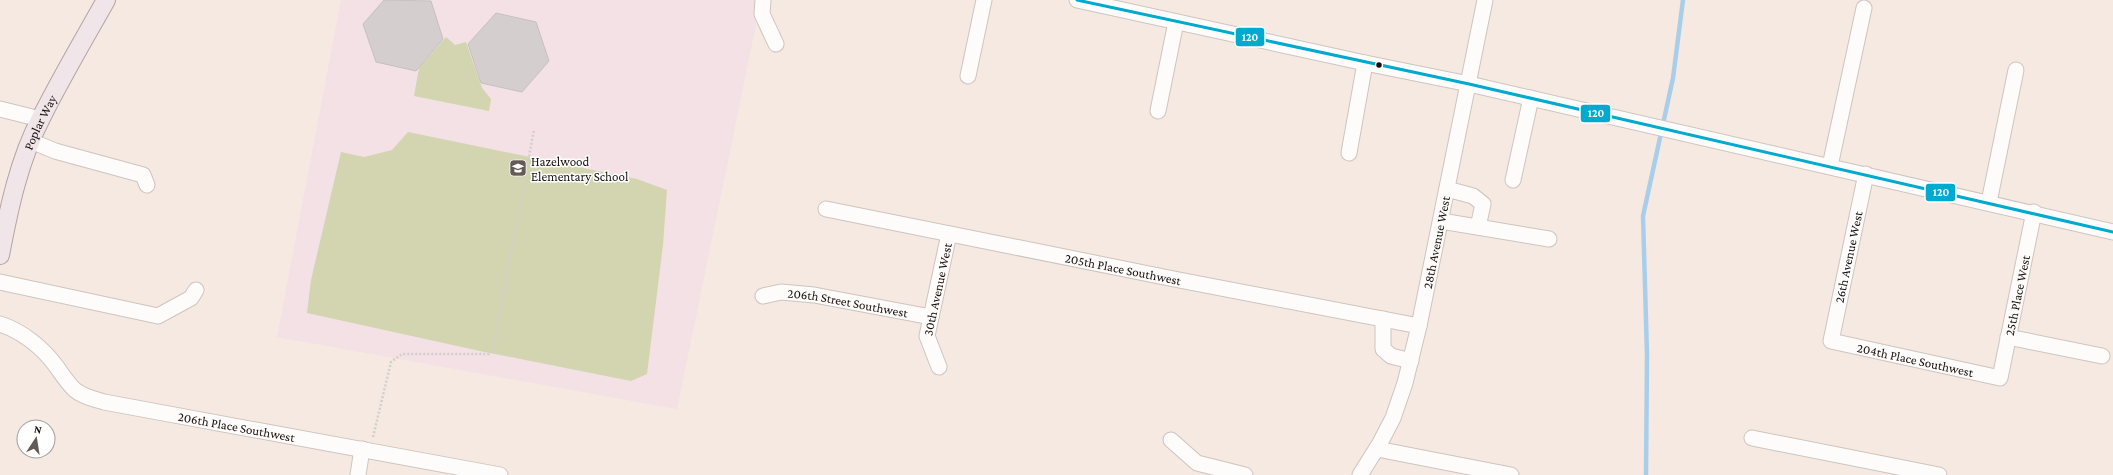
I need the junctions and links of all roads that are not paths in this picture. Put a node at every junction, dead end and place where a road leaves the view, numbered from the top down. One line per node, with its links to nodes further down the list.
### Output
1 (106, 0): 16 (main road, Poplar Way)
2 (763, 0): 8 (street)
3 (984, 0): 11 (street)
4 (1077, 0): 7 (street)
5 (1485, 0): 12 (street, 28th Avenue West)
6 (1864, 8): 19 (street)
7 (1176, 22): 9 (street); 15 (street)
8 (776, 44)
9 (1365, 63): 12 (street); 18 (street)
10 (2016, 70): 24 (street)
11 (968, 76)
12 (1469, 84): 13 (street); 23 (street, 28th Avenue West)
13 (1531, 98): 19 (street); 21 (street)
14 (0, 109): 16 (street)
15 (1158, 111)
16 (40, 118): 17 (main road, Poplar Way)
17 (31, 141): 22 (street); 32 (main road, Poplar Way)
18 (1349, 153)
19 (1830, 166): 20 (street)
20 (1866, 174): 24 (street); 41 (street, 26th Avenue West)
21 (1513, 180)
22 (147, 185)
23 (1447, 189): 27 (street, 28th Avenue West); 28 (street)
24 (1989, 202): 26 (street)
25 (826, 209): 30 (street, 205th Place Southwest)
26 (2034, 212): 29 (street); 40 (street, 25th Place West)
27 (1441, 221): 28 (street); 39 (street, 28th Avenue West)
28 (1478, 227): 31 (street)
29 (2113, 232)
30 (949, 234): 36 (street, 30th Avenue West); 37 (street, 205th Place Southwest)
31 (1549, 239)
32 (0, 255)
33 (0, 282): 34 (street)
34 (196, 290)
35 (763, 296): 36 (street, 206th Street Southwest)
36 (931, 317): 44 (street, 30th Avenue West)
37 (1383, 319): 39 (street, 205th Place Southwest); 43 (street)
38 (0, 324): 48 (street, 206th Place Southwest)
39 (1419, 326): 43 (street, 28th Avenue West)
40 (2008, 337): 42 (street); 45 (street, 25th Place West)
41 (1831, 341): 45 (street, 204th Place Southwest)
42 (2102, 356)
43 (1411, 361): 49 (street, 28th Avenue West)
44 (939, 367)
45 (2000, 378)
46 (1752, 438): 55 (street)
47 (1171, 440): 52 (street)
48 (362, 449): 50 (street); 51 (street, 206th Place Southwest)
49 (1377, 449): 53 (street, 28th Avenue West); 54 (street)
50 (358, 475)
51 (500, 475)
52 (1245, 475)
53 (1360, 475)
54 (1511, 475)
55 (1939, 475)

